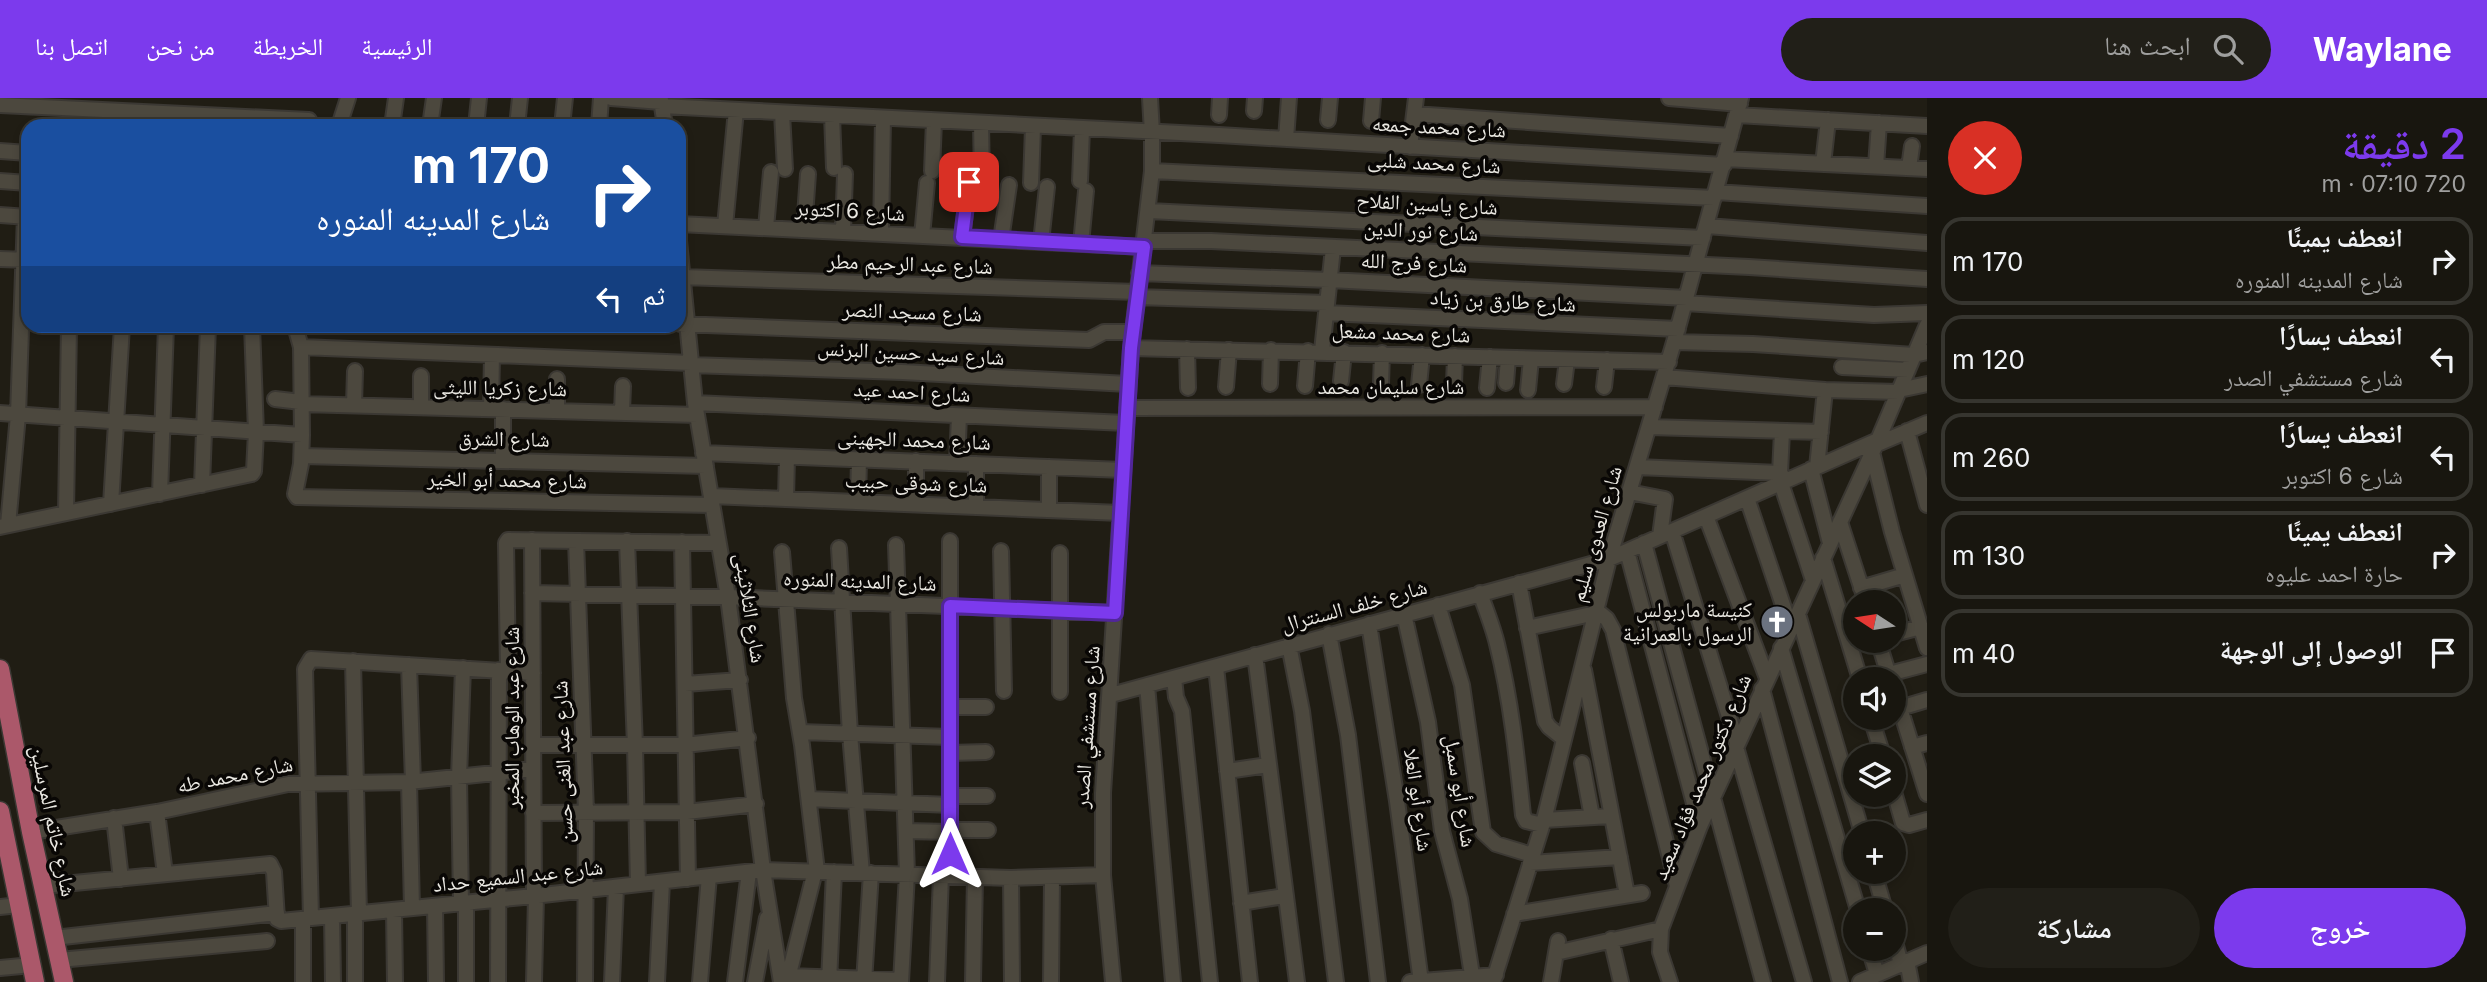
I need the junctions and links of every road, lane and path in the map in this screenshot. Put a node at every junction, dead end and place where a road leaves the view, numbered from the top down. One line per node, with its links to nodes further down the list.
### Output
1 (146, 98): 25 (street)
2 (348, 98): 28 (street)
3 (396, 98): 29 (street)
4 (434, 98): 30 (street)
5 (480, 98): 31 (street)
6 (520, 98): 32 (street)
7 (565, 98): 33 (street)
8 (601, 98): 34 (street)
9 (611, 98): 17 (street, شارع محمد جمعه)
10 (1150, 98): 44 (street, شارع مستشفي الصدر)
11 (1220, 98): 24 (street)
12 (1289, 98): 46 (street)
13 (1330, 98): 35 (street)
14 (1373, 98): 38 (street)
15 (1416, 98): 22 (street)
16 (1669, 98): 19 (street)
17 (661, 102): 20 (street, شارع محمد جمعه)
18 (0, 105): 25 (street)
19 (1739, 106): 36 (street); 45 (street, شارع العدوى سليم)
20 (736, 110): 21 (street, شارع محمد جمعه); 70 (street)
21 (782, 113): 23 (street, شارع محمد جمعه); 71 (street)
22 (1414, 114): 45 (street); 49 (street)
23 (832, 115): 26 (street, شارع محمد جمعه); 73 (street)
24 (1219, 115)
25 (152, 118): 27 (street)
26 (883, 118): 37 (street, شارع محمد جمعه); 75 (street)
27 (230, 119)
28 (342, 119)
29 (393, 119)
30 (431, 119)
31 (477, 119)
32 (518, 119)
33 (563, 119)
34 (600, 119)
35 (1328, 120)
36 (1828, 120): 39 (street); 53 (street)
37 (934, 121): 40 (street, شارع محمد جمعه); 76 (street)
38 (1371, 121)
39 (1879, 123): 41 (street); 54 (street)
40 (981, 124): 42 (street, شارع محمد جمعه); 77 (street)
41 (1927, 125)
42 (1032, 127): 43 (street, شارع محمد جمعه); 61 (street)
43 (1082, 129): 44 (street, شارع محمد جمعه); 81 (street)
44 (1153, 133): 46 (street, شارع محمد جمعه); 57 (street, شارع مستشفي الصدر)
45 (1731, 136): 52 (street, شارع العدوى سليم)
46 (1286, 139): 49 (street, شارع محمد جمعه)
47 (1835, 140): 53 (street)
48 (1912, 146): 55 (street)
49 (1410, 147): 52 (street, شارع محمد جمعه)
50 (0, 151): 51 (street)
51 (21, 152)
52 (1724, 162): 53 (street, شارع محمد جمعه); 64 (street, شارع العدوى سليم)
53 (1828, 164): 54 (street, شارع محمد جمعه)
54 (1876, 166): 55 (street, شارع محمد جمعه)
55 (1909, 168): 56 (street, شارع محمد جمعه)
56 (1927, 169)
57 (1152, 171): 64 (street, شارع محمد شلبى); 66 (street, شارع مستشفي الصدر)
58 (808, 174): 72 (street)
59 (0, 181): 60 (street)
60 (21, 182)
61 (1031, 183)
62 (1009, 185): 78 (street)
63 (1047, 187): 79 (street)
64 (1715, 195): 65 (street, شارع محمد شلبى); 74 (street, شارع العدوى سليم)
65 (1927, 206)
66 (1149, 211): 74 (street, شارع ياسين الفلاح); 82 (street, شارع مستشفي الصدر)
67 (0, 215): 68 (street)
68 (21, 217)
69 (686, 224): 70 (street, شارع 6 اكتوبر)
70 (725, 226): 71 (street, شارع 6 اكتوبر)
71 (766, 228): 72 (street, شارع 6 اكتوبر)
72 (804, 230): 73 (street, شارع 6 اكتوبر)
73 (843, 232): 75 (street, شارع 6 اكتوبر)
74 (1705, 232): 80 (street, شارع ياسين الفلاح); 86 (street, شارع العدوى سليم)
75 (881, 233): 76 (street, شارع 6 اكتوبر)
76 (922, 236): 77 (street, شارع 6 اكتوبر)
77 (962, 237): 78 (street, شارع 6 اكتوبر)
78 (1001, 240): 79 (street, شارع 6 اكتوبر)
79 (1041, 242): 81 (street, شارع 6 اكتوبر)
80 (1927, 243)
81 (1081, 244): 82 (street, شارع 6 اكتوبر)
82 (1144, 244): 83 (street, شارع نور الدين); 87 (street, شارع مستشفي الصدر)
83 (1333, 248): 86 (street, شارع نور الدين); 90 (street)
84 (0, 259): 85 (street)
85 (21, 260)
86 (1696, 266): 88 (street, شارع نور الدين); 92 (street, شارع العدوى سليم)
87 (1139, 273): 90 (street, شارع فرج الله); 91 (street, شارع مستشفي الصدر)
88 (1927, 279)
89 (686, 280): 91 (street, شارع عبد الرحيم مطر)
90 (1329, 280): 92 (street, شارع فرج الله); 93 (street)
91 (1136, 294): 93 (street, شارع طارق بن زياد); 97 (street, شارع مستشفي الصدر)
92 (1686, 300): 94 (street, شارع فرج الله); 106 (street, شارع العدوى سليم)
93 (1326, 308): 106 (street, شارع طارق بن زياد); 112 (street)
94 (1927, 313)
95 (686, 324): 97 (street, شارع مسجد النصر)
96 (1927, 325): 115 (street, شارع دكتور محمد فؤاد سعيد)
97 (1132, 332): 108 (street, شارع مستشفي الصدر)
98 (22, 333): 160 (street)
99 (69, 333): 163 (street)
100 (122, 333): 164 (street)
101 (166, 333): 166 (street)
102 (208, 333): 168 (street)
103 (252, 333): 170 (street)
104 (297, 333): 107 (street)
105 (685, 333): 125 (street, شارع الثلاثينى)
106 (1676, 336): 115 (street, شارع طارق بن زياد); 124 (street, شارع العدوى سليم)
107 (300, 347): 116 (street, شارع سيد حسين البرنس); 151 (street)
108 (1131, 348): 109 (street, شارع محمد مشعل); 134 (street, شارع مستشفي الصدر)
109 (1187, 349): 110 (street, شارع محمد مشعل); 146 (street)
110 (1229, 350): 111 (street, شارع محمد مشعل); 143 (street)
111 (1271, 351): 112 (street, شارع محمد مشعل); 135 (street)
112 (1315, 351): 113 (street, شارع محمد مشعل); 142 (street)
113 (1343, 352): 114 (street, شارع محمد مشعل); 132 (street)
114 (1382, 353): 117 (street, شارع محمد مشعل); 136 (street)
115 (1921, 354): 127 (street, شارع دكتور محمد فؤاد سعيد)
116 (492, 355): 125 (street, شارع سيد حسين البرنس); 155 (street)
117 (1422, 355): 118 (street, شارع محمد مشعل); 140 (street)
118 (1455, 356): 119 (street, شارع محمد مشعل); 137 (street)
119 (1490, 358): 120 (street, شارع محمد مشعل); 144 (street)
120 (1508, 358): 121 (street, شارع محمد مشعل); 133 (street)
121 (1531, 359): 122 (street, شارع محمد مشعل); 147 (street)
122 (1567, 359): 123 (street, شارع محمد مشعل); 138 (street)
123 (1607, 360): 124 (street, شارع محمد مشعل); 145 (street)
124 (1669, 362): 130 (street, شارع العدوى سليم)
125 (691, 364): 134 (street, شارع سيد حسين البرنس); 156 (street, شارع الثلاثينى)
126 (1842, 367): 127 (street)
127 (1908, 370): 149 (street, شارع دكتور محمد فؤاد سعيد)
128 (355, 372): 152 (street)
129 (421, 376): 153 (street)
130 (1664, 377): 148 (street); 154 (street, شارع العدوى سليم)
131 (557, 379): 157 (street)
132 (1341, 381)
133 (1506, 383)
134 (1128, 384): 162 (street, شارع مستشفي الصدر)
135 (1270, 384)
136 (1381, 384)
137 (1454, 384)
138 (1564, 384)
139 (1927, 384): 149 (street)
140 (1419, 385)
141 (623, 386): 158 (street)
142 (1306, 386)
143 (1226, 387)
144 (1487, 387)
145 (1604, 387)
146 (1188, 388)
147 (1528, 390)
148 (1825, 390): 149 (street); 172 (street)
149 (1898, 391): 174 (street, شارع دكتور محمد فؤاد سعيد)
150 (275, 399): 151 (street, شارع زكريا الليثى)
151 (301, 403): 152 (street, شارع زكريا الليثى); 173 (street)
152 (354, 405): 153 (street, شارع زكريا الليثى)
153 (421, 407): 155 (street, شارع زكريا الليثى)
154 (1655, 407): 162 (street, شارع سليمان محمد); 167 (street, شارع العدوى سليم)
155 (497, 409): 157 (street, شارع زكريا الليثى); 177 (street)
156 (696, 409): 158 (street, شارع زكريا الليثى); 161 (street, شارع احمد عيد); 179 (street, شارع الثلاثينى)
157 (557, 410): 158 (street, شارع زكريا الليثى)
158 (622, 412)
159 (0, 413): 160 (street)
160 (18, 415): 163 (street); 204 (street)
161 (959, 416): 162 (street, شارع احمد عيد); 181 (street)
162 (1126, 416): 186 (street, شارع مستشفي الصدر)
163 (67, 419): 164 (street); 200 (street)
164 (116, 423): 166 (street); 195 (street)
165 (1927, 423): 169 (street, شارع خلف السنترال)
166 (163, 426): 168 (street); 190 (street)
167 (1650, 427): 171 (street); 184 (street, شارع العدوى سليم)
168 (204, 428): 170 (street); 188 (street)
169 (1907, 431): 174 (street, شارع خلف السنترال); 197 (street)
170 (256, 432): 173 (street); 188 (street)
171 (1782, 432): 172 (street); 187 (street)
172 (1821, 432): 185 (street)
173 (302, 435): 175 (street)
174 (1875, 446): 185 (street, شارع خلف السنترال); 203 (street, شارع دكتور محمد فؤاد سعيد); 222 (street)
175 (302, 456): 177 (street, شارع الشرق); 193 (street, شارع محمد أبو الخير)
176 (787, 457): 178 (street, شارع محمد الجهينى); 179 (street, شارع محمد الجهينى); 192 (street)
177 (503, 459): 179 (street, شارع الشرق)
178 (859, 459): 180 (street, شارع محمد الجهينى); 194 (street)
179 (705, 460): 193 (street, شارع الثلاثينى)
180 (916, 461): 181 (street, شارع محمد الجهينى); 196 (street)
181 (957, 463): 182 (street, شارع محمد الجهينى)
182 (976, 464): 183 (street, شارع محمد الجهينى); 198 (street)
183 (1049, 467): 186 (street, شارع محمد الجهينى); 199 (street)
184 (1637, 467): 187 (street); 189 (street, شارع العدوى سليم)
185 (1814, 468): 187 (street, شارع خلف السنترال); 212 (street)
186 (1123, 470): 201 (street, شارع مستشفي الصدر)
187 (1782, 479): 191 (street, شارع خلف السنترال); 223 (street)
188 (202, 485): 190 (street)
189 (1629, 492): 205 (street); 221 (street, شارع العدوى سليم)
190 (160, 494): 195 (street)
191 (1747, 498): 202 (street, شارع خلف السنترال); 247 (street)
192 (786, 499): 193 (street, شارع شوقى حبيب); 194 (street, شارع شوقى حبيب)
193 (711, 501): 211 (street, شارع الثلاثينى)
194 (858, 502): 196 (street, شارع شوقى حبيب)
195 (111, 504): 200 (street)
196 (916, 504): 198 (street, شارع شوقى حبيب)
197 (1927, 505)
198 (976, 507): 199 (street, شارع شوقى حبيب)
199 (1049, 510): 201 (street, شارع شوقى حبيب)
200 (66, 513): 204 (street)
201 (1121, 513): 241 (street, شارع مستشفي الصدر)
202 (1706, 516): 205 (street, شارع خلف السنترال); 268 (street)
203 (1840, 522): 212 (street, شارع دكتور محمد فؤاد سعيد); 225 (street)
204 (4, 526)
205 (1666, 534): 213 (street, شارع خلف السنترال); 287 (street)
206 (532, 540): 207 (street); 227 (street, شارع عبد الوهاب المخبر); 262 (street)
207 (576, 541): 208 (street); 229 (street, شارع عبد الغنى حسن)
208 (627, 541): 210 (street); 230 (street)
209 (950, 541): 237 (street)
210 (682, 542): 211 (street); 231 (street)
211 (718, 543): 232 (street, شارع الثلاثينى)
212 (1830, 543): 220 (street, شارع دكتور محمد فؤاد سعيد)
213 (1644, 544): 217 (street, شارع خلف السنترال); 304 (street)
214 (896, 545): 235 (street)
215 (839, 548): 234 (street)
216 (1001, 551): 238 (street)
217 (1627, 551): 221 (street, شارع خلف السنترال); 322 (street)
218 (782, 552): 233 (street)
219 (1060, 553): 239 (street)
220 (1823, 558): 223 (street, شارع دكتور محمد فؤاد سعيد); 259 (street)
221 (1609, 559): 224 (street, شارع خلف السنترال); 240 (street, شارع العدوى سليم)
222 (1905, 575): 226 (street); 245 (street)
223 (1813, 580): 243 (street, شارع دكتور محمد فؤاد سعيد)
224 (1519, 583): 228 (street, شارع خلف السنترال); 246 (street)
225 (1861, 590)
226 (1874, 590)
227 (532, 593): 229 (street, شارع المدينه المنوره); 264 (street, شارع عبد الوهاب المخبر)
228 (1480, 593): 236 (street, شارع خلف السنترال); 321 (street)
229 (578, 594): 230 (street, شارع المدينه المنوره); 288 (street, شارع عبد الغنى حسن)
230 (630, 595): 231 (street, شارع المدينه المنوره); 289 (street)
231 (683, 596): 232 (street, شارع المدينه المنوره); 267 (street)
232 (728, 597): 233 (street, شارع المدينه المنوره); 266 (street, شارع الثلاثينى)
233 (786, 599): 234 (street, شارع المدينه المنوره); 278 (street)
234 (842, 601): 235 (street, شارع المدينه المنوره); 279 (street)
235 (898, 604): 237 (street, شارع المدينه المنوره); 280 (street)
236 (1438, 605): 242 (street, شارع خلف السنترال); 329 (street)
237 (950, 606): 238 (street, شارع المدينه المنوره); 275 (street)
238 (1003, 608): 239 (street, شارع المدينه المنوره); 270 (street)
239 (1060, 611): 241 (street, شارع المدينه المنوره); 271 (street)
240 (1596, 611): 246 (street); 255 (street, شارع العدوى سليم); 347 (street)
241 (1115, 613): 272 (street, شارع مستشفي الصدر)
242 (1404, 614): 244 (street, شارع خلف السنترال); 377 (street, شارع أبو سمبل)
243 (1798, 614): 247 (street, شارع دكتور محمد فؤاد سعيد); 320 (street)
244 (1369, 624): 249 (street, شارع خلف السنترال); 387 (street, شارع أبو العلا)
245 (1921, 627): 248 (street); 251 (street)
246 (1527, 628): 282 (street)
247 (1791, 629): 252 (street, شارع دكتور محمد فؤاد سعيد)
248 (1906, 631)
249 (1329, 634): 250 (street, شارع خلف السنترال); 411 (street)
250 (1289, 645): 253 (street, شارع خلف السنترال); 410 (street)
251 (1927, 648)
252 (1781, 649): 268 (street, شارع دكتور محمد فؤاد سعيد); 352 (street)
253 (1255, 654): 258 (street, شارع خلف السنترال); 293 (street)
254 (353, 661): 257 (street); 299 (street); 300 (street)
255 (1583, 664): 282 (street, شارع العدوى سليم); 316 (street)
256 (1927, 664): 263 (street)
257 (409, 665): 261 (street); 298 (street)
258 (1216, 667): 265 (street, شارع خلف السنترال); 295 (street)
259 (1856, 667)
260 (0, 668): 326 (main road, شارع خاتم المرسلين)
261 (463, 668): 262 (street); 297 (street)
262 (503, 671): 264 (street); 296 (street)
263 (1906, 671)
264 (533, 673): 284 (street, شارع عبد الوهاب المخبر)
265 (1174, 678): 269 (street, شارع خلف السنترال); 407 (street)
266 (740, 680): 267 (street); 281 (street, شارع الثلاثينى)
267 (684, 684): 285 (street)
268 (1765, 684): 287 (street, شارع دكتور محمد فؤاد سعيد); 416 (street)
269 (1147, 685): 272 (street, شارع خلف السنترال); 406 (street)
270 (1004, 691)
271 (1060, 692)
272 (1111, 695): 336 (street, شارع مستشفي الصدر)
273 (1927, 701): 274 (street)
274 (1906, 706)
275 (950, 707): 276 (street); 286 (street)
276 (986, 707)
277 (1906, 728): 290 (street)
278 (800, 732): 279 (street); 303 (street)
279 (850, 734): 280 (street); 306 (street)
280 (902, 736): 286 (street); 307 (street)
281 (748, 738): 285 (street); 308 (street, شارع الثلاثينى)
282 (1564, 739): 321 (street, شارع العدوى سليم)
283 (1927, 743): 290 (street)
284 (533, 745): 288 (street); 294 (street, شارع عبد الوهاب المخبر)
285 (685, 745): 289 (street); 311 (street)
286 (950, 745): 291 (street); 305 (street)
287 (1737, 745): 304 (street, شارع دكتور محمد فؤاد سعيد); 415 (street)
288 (584, 746): 289 (street); 313 (street, شارع عبد الغنى حسن)
289 (635, 746): 314 (street)
290 (1912, 747): 301 (street)
291 (986, 752)
292 (1582, 763): 317 (street)
293 (1268, 765): 295 (street); 350 (street)
294 (533, 769): 296 (street, شارع محمد طه); 315 (street, شارع عبد الوهاب المخبر)
295 (1227, 771): 356 (street)
296 (499, 772): 297 (street, شارع محمد طه); 353 (street)
297 (459, 776): 298 (street, شارع محمد طه); 355 (street)
298 (411, 782): 300 (street, شارع محمد طه); 360 (street)
299 (306, 783): 300 (street, شارع محمد طه); 312 (street, شارع محمد طه); 366 (street)
300 (355, 784): 362 (street)
301 (1926, 787)
302 (987, 796): 305 (street)
303 (808, 799): 306 (street); 331 (street)
304 (1712, 799): 322 (street, شارع دكتور محمد فؤاد سعيد); 414 (street)
305 (950, 800): 307 (street); 325 (street)
306 (857, 801): 307 (street); 333 (street)
307 (905, 803): 324 (street)
308 (757, 804): 311 (street); 330 (street, شارع الثلاثينى)
309 (1898, 807): 319 (street)
310 (0, 811): 327 (main road)
311 (687, 811): 314 (street); 343 (street)
312 (157, 812): 318 (street, شارع محمد طه); 334 (street)
313 (586, 812): 314 (street); 315 (street); 349 (street, شارع عبد الغنى حسن)
314 (637, 812): 345 (street)
315 (534, 813): 351 (street, شارع عبد الوهاب المخبر)
316 (1612, 816): 317 (street); 328 (street)
317 (1592, 817): 321 (street)
318 (114, 818): 326 (street, شارع محمد طه); 342 (street)
319 (1927, 820)
320 (1859, 821)
321 (1543, 823): 329 (street, شارع العدوى سليم)
322 (1700, 826): 347 (street, شارع دكتور محمد فؤاد سعيد)
323 (988, 830): 325 (street)
324 (906, 831): 325 (street); 335 (street)
325 (950, 831): 338 (street)
326 (31, 832): 346 (main road, شارع خاتم المرسلين)
327 (2, 836): 357 (main road)
328 (1620, 857): 329 (street); 363 (street)
329 (1531, 859): 363 (street, شارع العدوى سليم)
330 (756, 871): 331 (street, شارع عبد السميع حداد); 337 (street, شارع عبد السميع حداد); 354 (street, شارع الثلاثينى); 400 (street)
331 (816, 872): 332 (street, شارع عبد السميع حداد); 379 (street)
332 (834, 872): 333 (street, شارع عبد السميع حداد); 384 (street)
333 (867, 873): 335 (street, شارع عبد السميع حداد); 385 (street)
334 (165, 874): 342 (street); 364 (street)
335 (907, 874): 338 (street, شارع عبد السميع حداد); 386 (street)
336 (1103, 875): 341 (street, شارع عبد السميع حداد); 405 (street, شارع مستشفي الصدر)
337 (709, 876): 343 (street, شارع عبد السميع حداد); 399 (street)
338 (946, 876): 339 (street, شارع عبد السميع حداد); 401 (street)
339 (975, 877): 340 (street, شارع عبد السميع حداد); 402 (street)
340 (1011, 878): 341 (street, شارع عبد السميع حداد); 403 (street)
341 (1052, 878): 404 (street)
342 (121, 879): 346 (street)
343 (688, 879): 344 (street, شارع عبد السميع حداد)
344 (662, 882): 345 (street, شارع عبد السميع حداد); 398 (street)
345 (638, 884): 348 (street, شارع عبد السميع حداد)
346 (43, 886): 368 (main road, شارع خاتم المرسلين)
347 (1677, 886): 367 (street, شارع دكتور محمد فؤاد سعيد)
348 (615, 887): 349 (street, شارع عبد السميع حداد); 383 (street)
349 (586, 890): 351 (street, شارع عبد السميع حداد); 381 (street, شارع عبد الغنى حسن)
350 (1284, 895): 356 (street); 409 (street)
351 (535, 896): 353 (street, شارع عبد السميع حداد); 397 (street, شارع عبد الوهاب المخبر)
352 (1854, 898)
353 (497, 900): 355 (street, شارع عبد السميع حداد); 396 (street)
354 (770, 902): 378 (street); 379 (street, شارع الثلاثينى)
355 (464, 903): 358 (street, شارع عبد السميع حداد); 395 (street)
356 (1241, 903): 408 (street)
357 (19, 905): 359 (street); 376 (main road)
358 (435, 906): 360 (street, شارع عبد السميع حداد); 394 (street)
359 (0, 907)
360 (412, 908): 361 (street, شارع عبد السميع حداد)
361 (394, 910): 362 (street, شارع عبد السميع حداد); 393 (street)
362 (357, 914): 365 (street, شارع عبد السميع حداد); 392 (street)
363 (1514, 914): 380 (street, شارع العدوى سليم)
364 (277, 916): 366 (street, شارع عبد السميع حداد); 368 (street, شارع عبد السميع حداد)
365 (332, 916): 366 (street, شارع عبد السميع حداد); 391 (street)
366 (307, 919): 390 (street)
367 (1661, 929): 369 (street); 413 (street, شارع دكتور محمد فؤاد سعيد)
368 (54, 938): 372 (main road, شارع خاتم المرسلين)
369 (1611, 939): 388 (street); 412 (street)
370 (267, 941): 372 (street)
371 (1927, 953): 374 (street)
372 (59, 960): 389 (main road, شارع خاتم المرسلين)
373 (1868, 961): 382 (street)
374 (1904, 962): 382 (street); 417 (street)
375 (0, 968): 376 (street)
376 (33, 974)
377 (1472, 975): 380 (street); 387 (street)
378 (756, 976): 379 (street)
379 (783, 977): 384 (street)
380 (1495, 978)
381 (585, 979): 383 (street)
382 (1867, 979)
383 (612, 980)
384 (830, 980): 385 (street)
385 (864, 980): 386 (street)
386 (901, 981)
387 (1417, 981)
388 (1617, 981)
389 (64, 982)
390 (303, 982)
391 (334, 982)
392 (355, 982)
393 (395, 982)
394 (436, 982)
395 (466, 982)
396 (498, 982)
397 (534, 982)
398 (657, 982)
399 (700, 982)
400 (734, 982)
401 (937, 982)
402 (973, 982)
403 (1012, 982)
404 (1051, 982)
405 (1112, 982)
406 (1173, 982)
407 (1210, 982)
408 (1250, 982)
409 (1297, 982)
410 (1336, 982)
411 (1378, 982)
412 (1551, 982)
413 (1670, 982)
414 (1763, 982)
415 (1804, 982)
416 (1840, 982)
417 (1911, 982)

